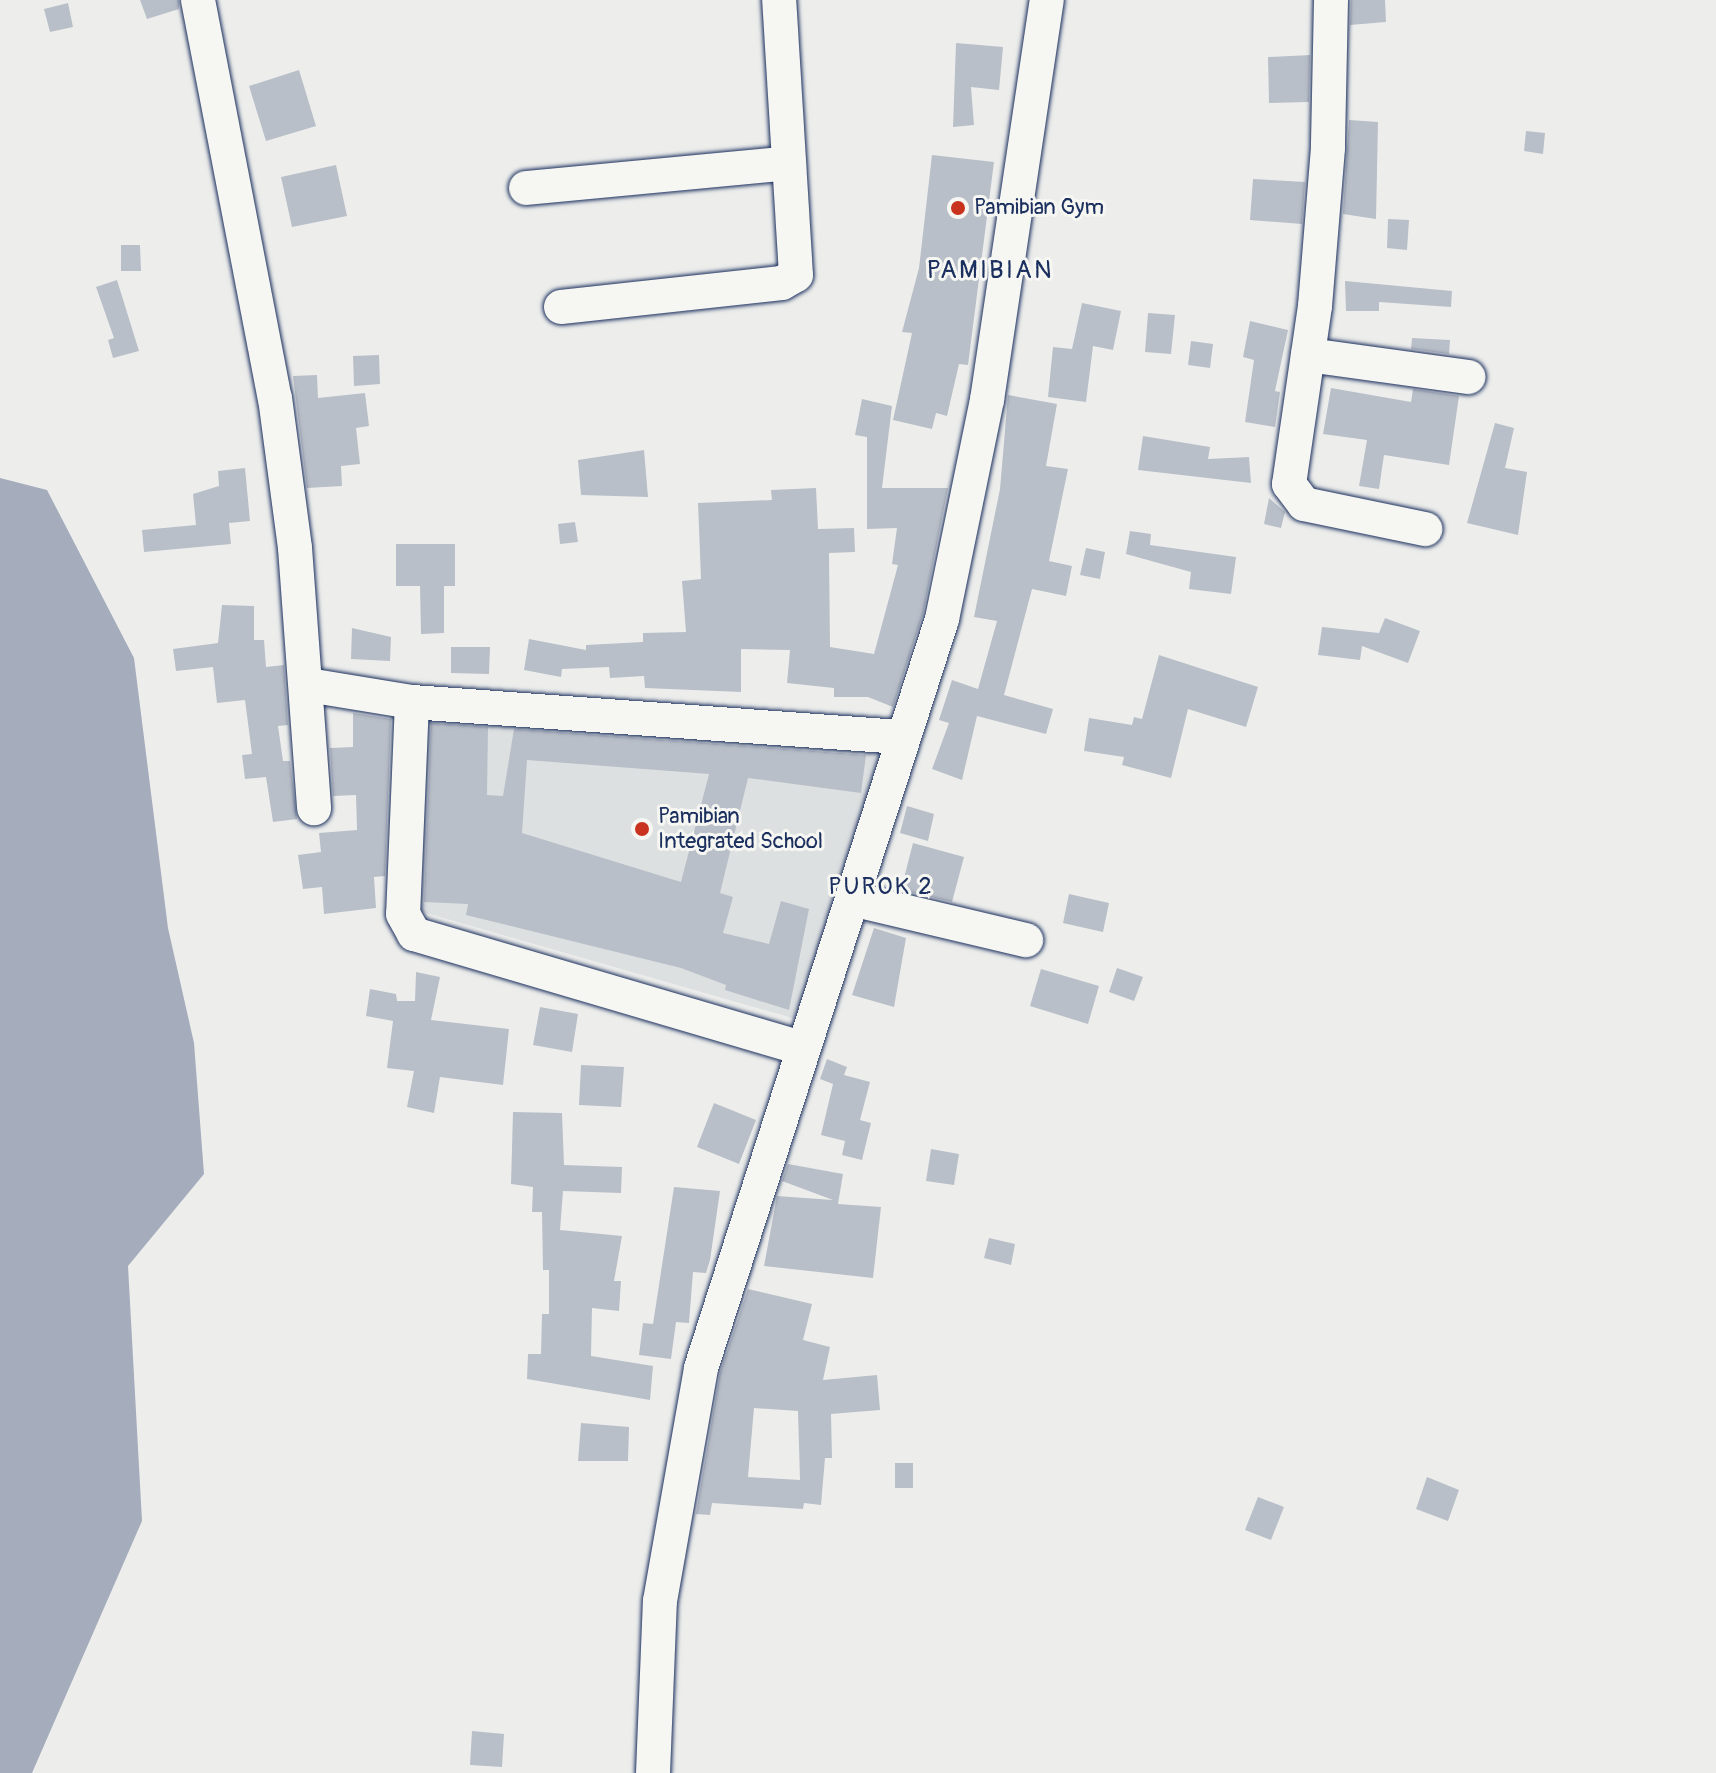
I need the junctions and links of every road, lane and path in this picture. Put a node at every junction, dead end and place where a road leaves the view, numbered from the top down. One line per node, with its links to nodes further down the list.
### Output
1 (198, 0): 11 (street)
2 (779, 0): 5 (street)
3 (1047, 0): 13 (street)
4 (1331, 0): 8 (street)
5 (789, 163): 6 (street); 7 (street)
6 (526, 188)
7 (561, 307)
8 (1308, 355): 9 (street); 10 (street)
9 (1469, 377)
10 (1425, 529)
11 (308, 685): 12 (street); 14 (street)
12 (412, 702): 13 (street); 17 (street)
13 (901, 737): 15 (street)
14 (314, 808)
15 (852, 899): 16 (street); 17 (street)
16 (1026, 940)
17 (801, 1048): 18 (street)
18 (653, 1773)

